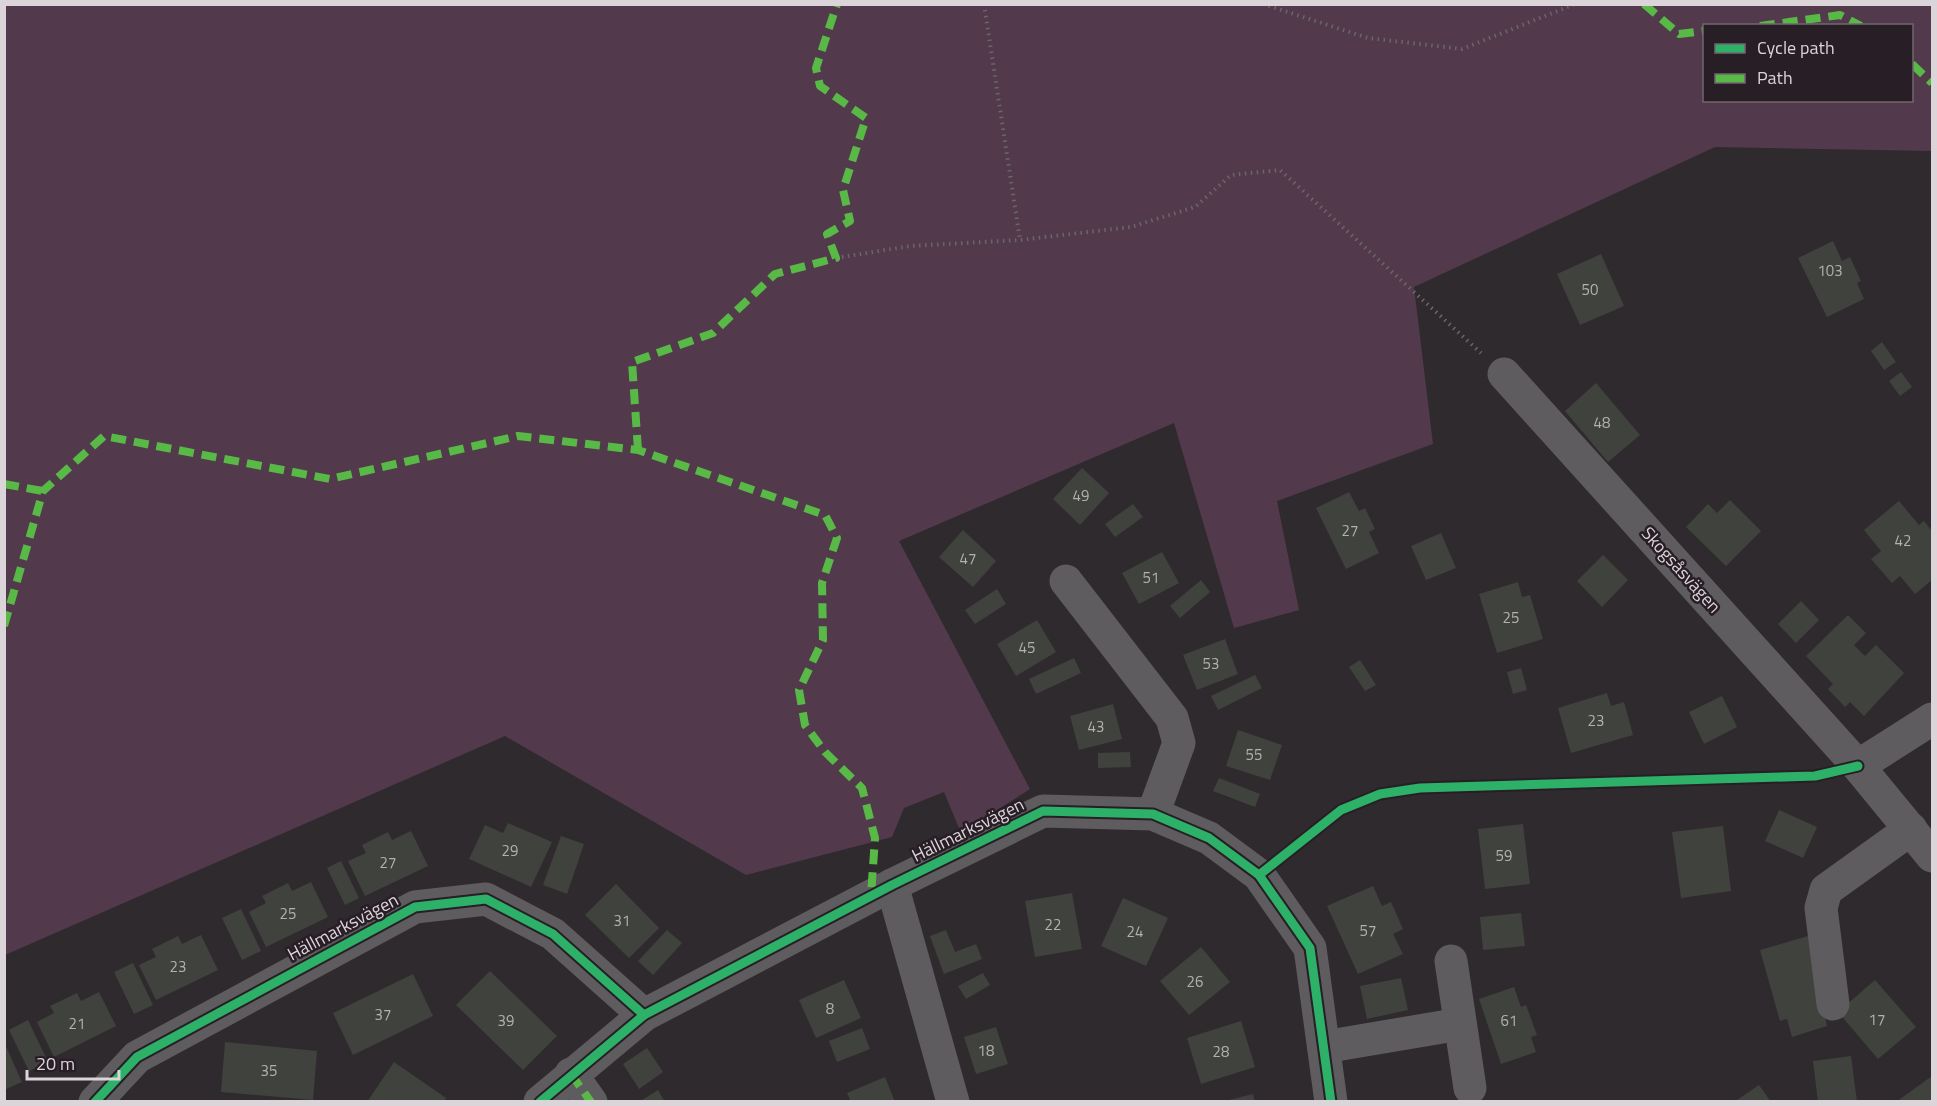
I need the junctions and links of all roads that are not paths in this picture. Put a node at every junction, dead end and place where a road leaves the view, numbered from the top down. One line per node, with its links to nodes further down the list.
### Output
1 (1504, 374): 4 (street, Skogsåsvägen)
2 (1066, 581): 5 (street)
3 (1932, 719): 4 (street)
4 (1858, 766): 6 (street, Skogsåsvägen)
5 (1153, 814): 8 (street, Hällmarksvägen); 13 (street, Hällmarksvägen)
6 (1911, 829): 7 (street, Skogsåsvägen); 10 (street)
7 (1932, 856)
8 (892, 885): 11 (street, Hällmarksvägen); 19 (street)
9 (1451, 961): 12 (street)
10 (1833, 1004)
11 (644, 1015): 14 (street, Hällmarksvägen); 16 (street, Hällmarksvägen)
12 (1460, 1024): 13 (street); 15 (street)
13 (1323, 1047): 20 (street, Hällmarksvägen)
14 (572, 1074): 17 (street, Hällmarksvägen); 18 (street)
15 (1470, 1088)
16 (95, 1101)
17 (540, 1101)
18 (591, 1101)
19 (953, 1101)
20 (1331, 1101)

